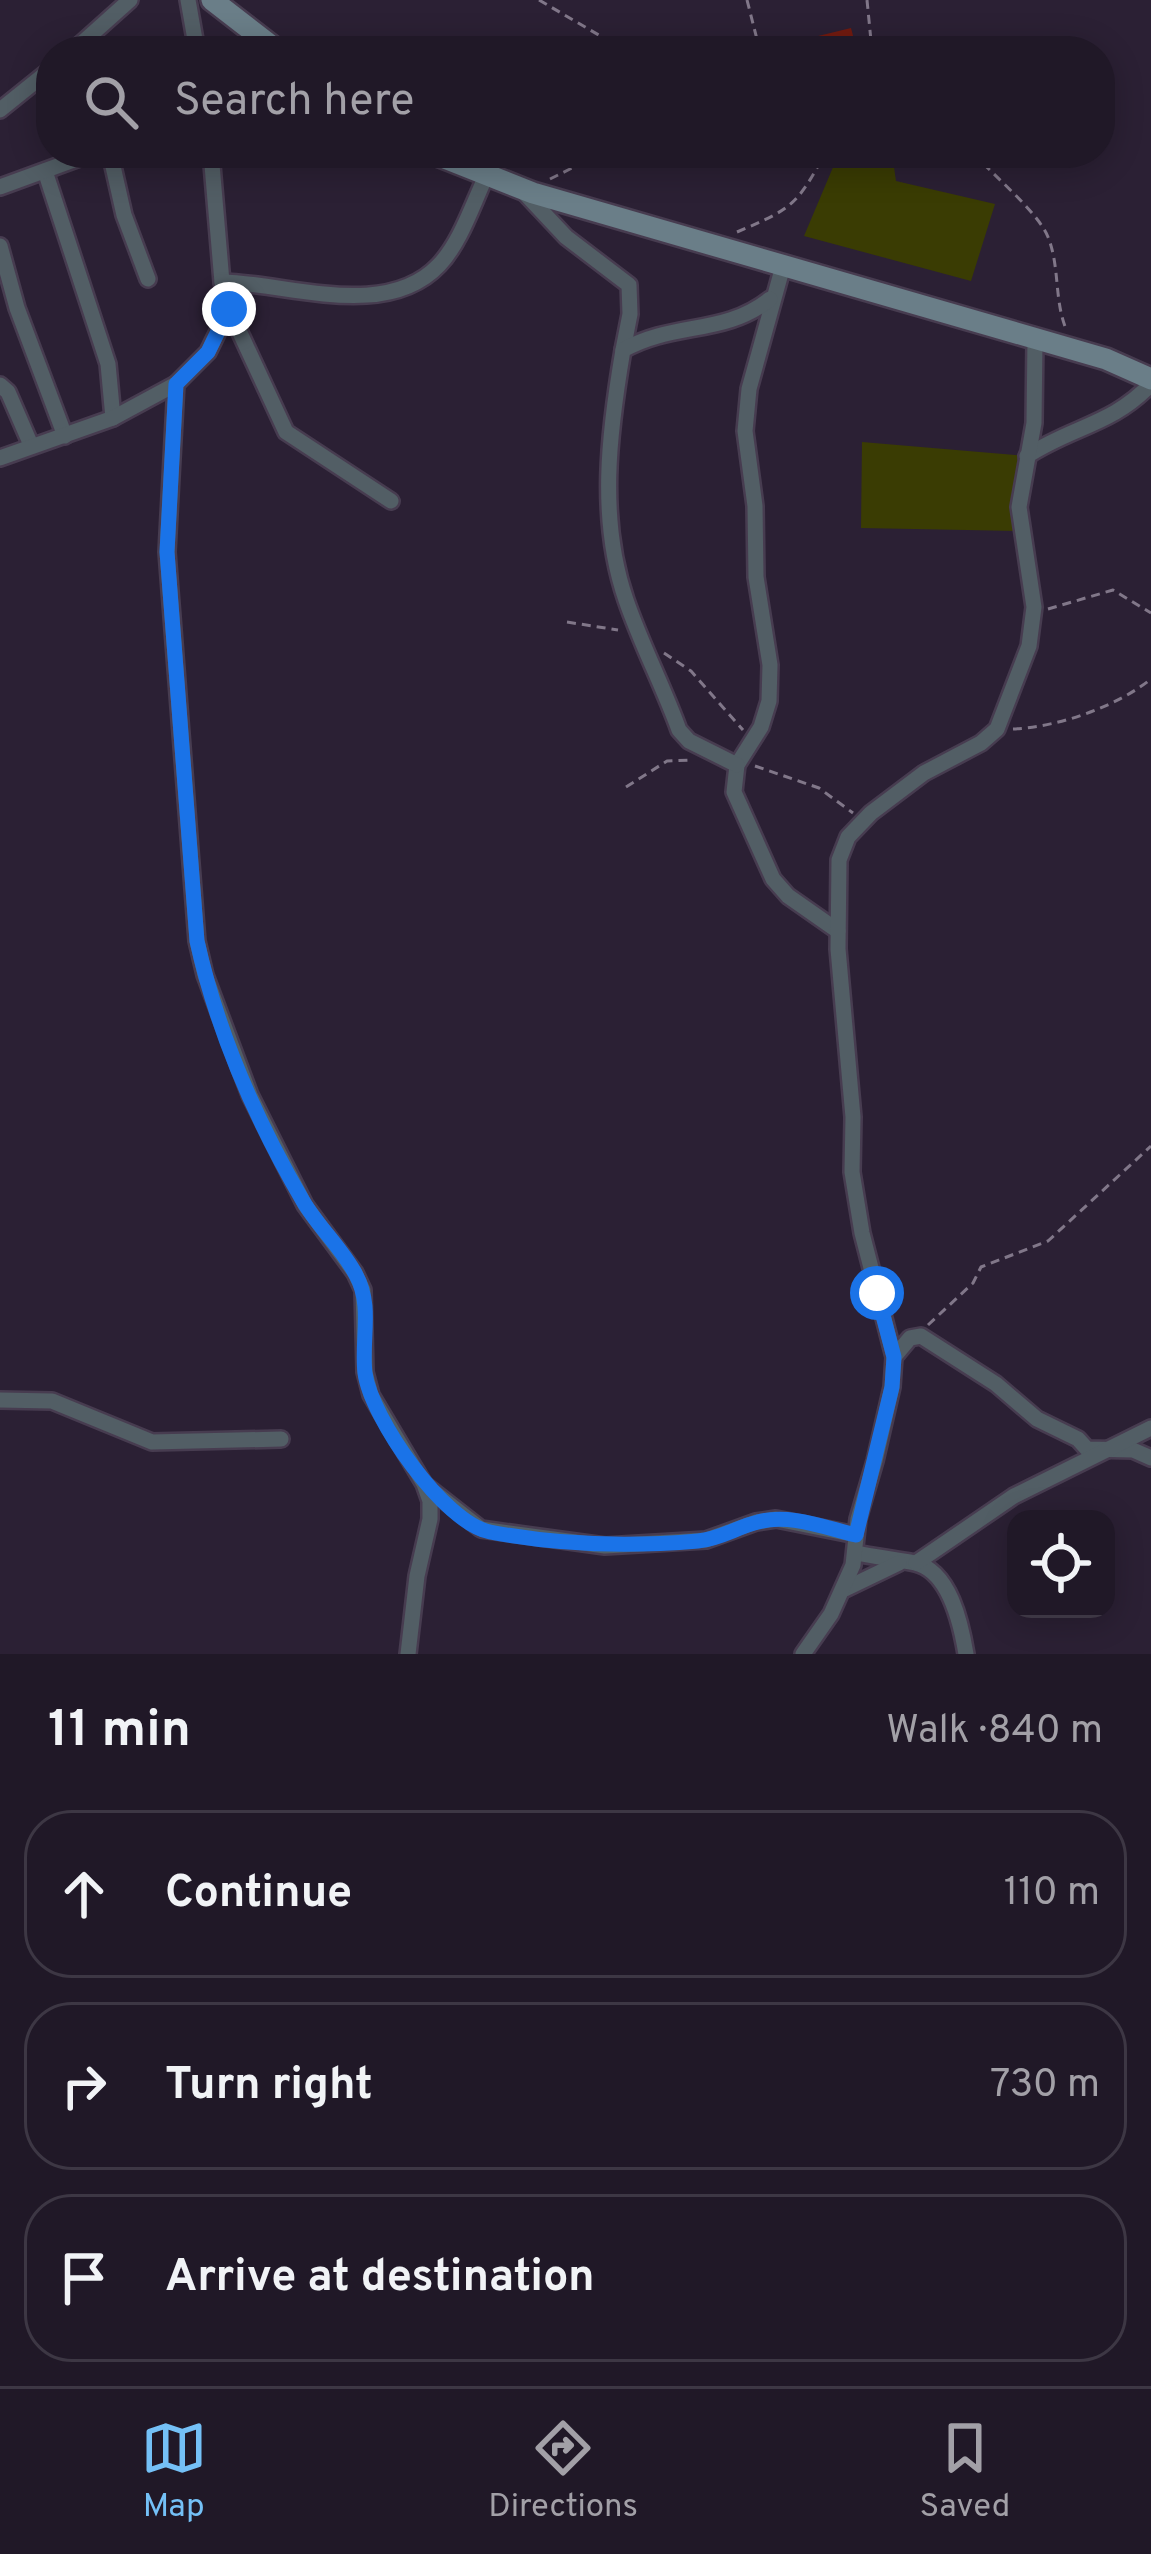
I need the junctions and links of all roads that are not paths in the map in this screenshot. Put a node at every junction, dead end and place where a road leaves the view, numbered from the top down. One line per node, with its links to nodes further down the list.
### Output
1 (130, 0): 4 (street)
2 (188, 0): 5 (street)
3 (212, 0): 6 (street)
4 (90, 36)
5 (194, 36)
6 (259, 36)
7 (36, 81): 8 (street)
8 (0, 110)
9 (53, 168): 13 (street)
10 (113, 168): 19 (street)
11 (212, 168): 20 (street)
12 (470, 168): 14 (street)
13 (45, 171): 15 (street); 28 (street)
14 (487, 175): 16 (street); 20 (street)
15 (0, 188)
16 (520, 188): 18 (street); 24 (street)
17 (0, 246): 29 (street)
18 (783, 266): 21 (street); 23 (street)
19 (148, 279)
20 (222, 282): 22 (street)
21 (773, 297): 24 (street); 34 (street)
22 (229, 309): 26 (street); 33 (street)
23 (1035, 339): 25 (street); 31 (street)
24 (623, 350): 34 (street)
25 (1151, 382): 31 (street)
26 (176, 384): 28 (street); 42 (street)
27 (0, 385): 30 (street)
28 (113, 418): 29 (street)
29 (65, 436): 30 (street)
30 (31, 446): 32 (street)
31 (1027, 456): 35 (street)
32 (0, 458)
33 (391, 501)
34 (736, 765): 35 (street)
35 (838, 931): 36 (street)
36 (894, 1357): 40 (street); 43 (street)
37 (0, 1400): 39 (street)
38 (1151, 1428): 40 (street)
39 (281, 1438)
40 (1111, 1448): 41 (street); 45 (street)
41 (1151, 1458)
42 (424, 1484): 43 (street); 47 (street)
43 (856, 1535): 44 (street)
44 (856, 1553): 45 (street); 46 (street)
45 (908, 1563): 46 (street); 49 (street)
46 (843, 1591): 48 (street)
47 (408, 1654)
48 (803, 1654)
49 (966, 1654)

